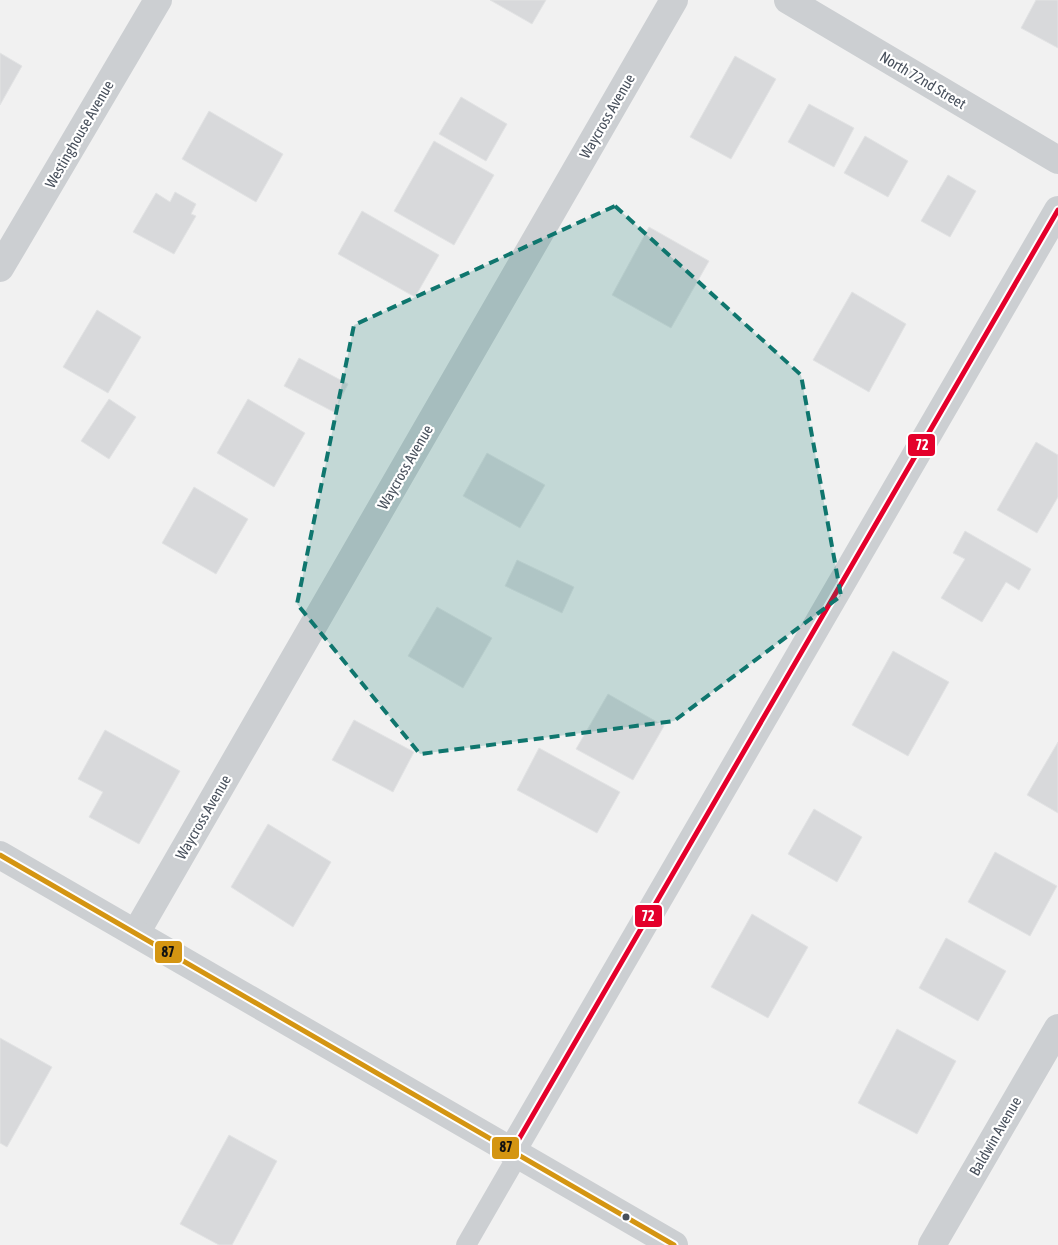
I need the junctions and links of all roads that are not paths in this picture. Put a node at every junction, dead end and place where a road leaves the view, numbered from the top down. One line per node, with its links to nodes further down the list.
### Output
1 (158, 0): 6 (street, Westinghouse Avenue)
2 (674, 0): 8 (street, Waycross Avenue)
3 (788, 0): 4 (street, North 72nd Street)
4 (1058, 160)
5 (1058, 210): 10 (street)
6 (0, 268)
7 (0, 855): 8 (street)
8 (136, 933): 10 (street)
9 (1058, 1028): 13 (street, Baldwin Avenue)
10 (515, 1153): 11 (lane); 12 (street)
11 (466, 1245)
12 (674, 1245)
13 (932, 1245)

